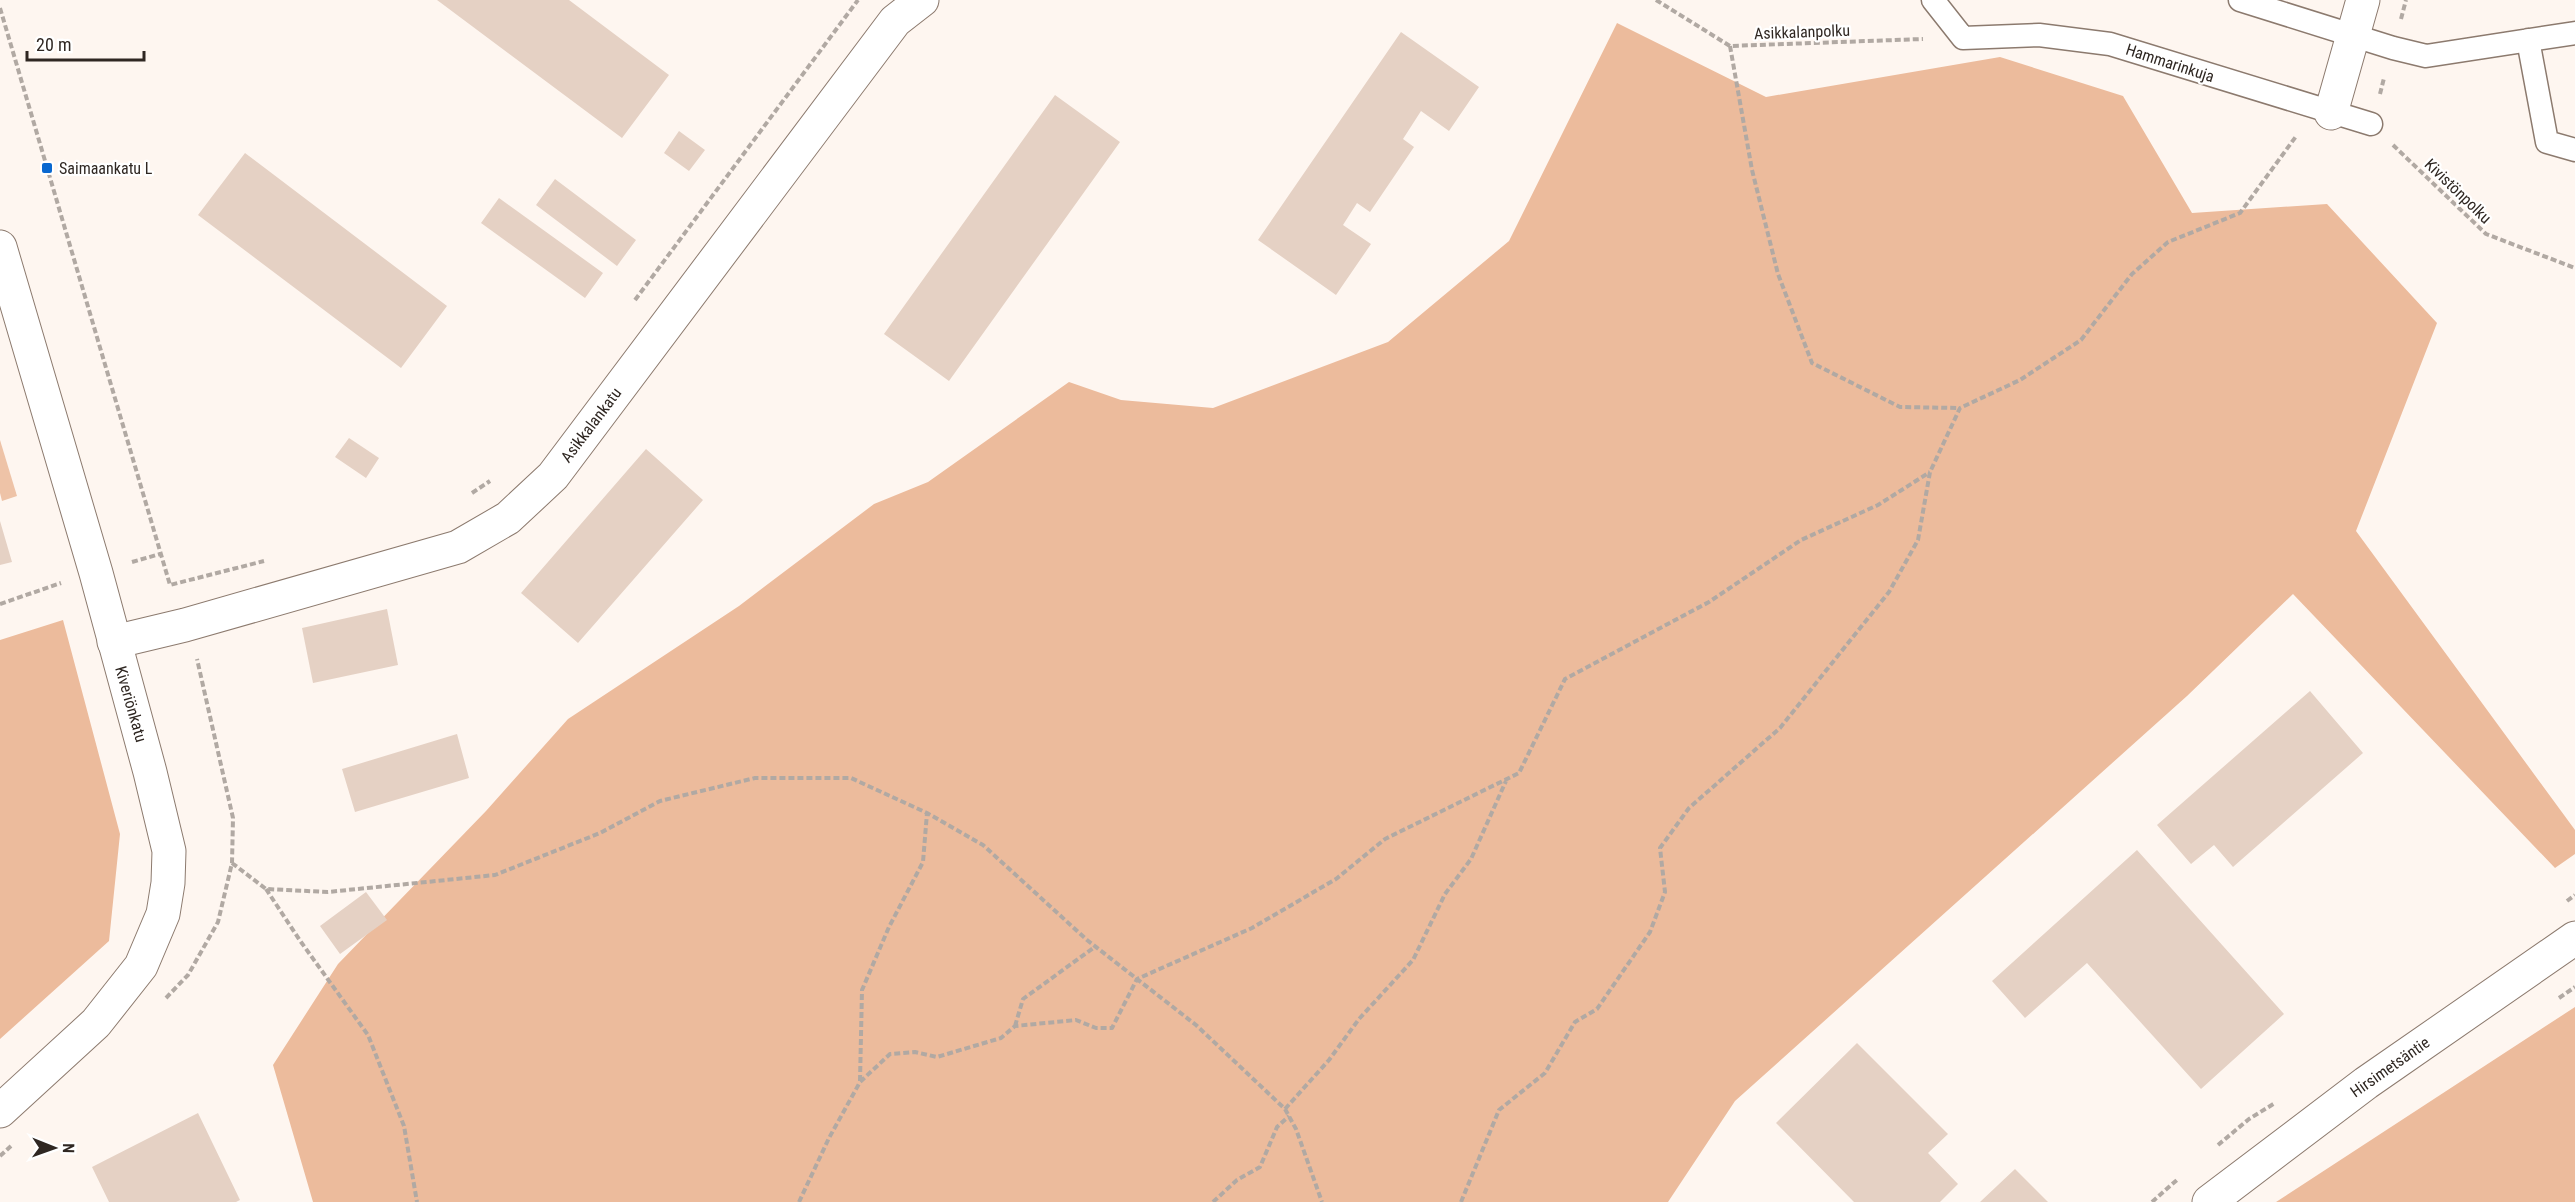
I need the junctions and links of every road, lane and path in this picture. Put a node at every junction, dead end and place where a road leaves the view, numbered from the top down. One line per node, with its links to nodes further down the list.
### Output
1 (858, 0): 19 (path)
2 (922, 0): 27 (street, Asikkalankatu)
3 (1656, 0): 12 (path, Asikkalanpolku)
4 (1933, 0): 10 (lane)
5 (2240, 0): 9 (lane)
6 (2363, 0): 9 (street)
7 (0, 8): 24 (path)
8 (2575, 33): 11 (lane)
9 (2353, 35): 13 (lane); 14 (street)
10 (1963, 38): 12 (path, Asikkalanpolku); 14 (lane, Hammarinkuja)
11 (2528, 40): 13 (lane); 16 (lane)
12 (1730, 46): 20 (path)
13 (2393, 48): 15 (path)
14 (2324, 111): 15 (lane, Hammarinkuja); 20 (path)
15 (2371, 124): 18 (path, Kivistönpolku)
16 (2575, 150)
17 (0, 247): 27 (street, Kiveriönkatu)
18 (2575, 268)
19 (632, 304)
20 (1960, 408): 21 (path)
21 (1930, 472): 28 (path); 44 (path)
22 (494, 478): 23 (path)
23 (465, 498)
24 (275, 558)
25 (56, 573): 26 (path)
26 (62, 595)
27 (114, 642): 38 (street, Kiveriönkatu)
28 (1506, 780): 34 (path); 37 (path)
29 (927, 813): 31 (path); 33 (path); 36 (path)
30 (232, 863): 31 (path)
31 (266, 889): 40 (path)
32 (2575, 938): 45 (street, Hirsimetsäntie)
33 (1096, 946): 34 (path); 35 (path)
34 (1137, 979): 35 (path); 37 (path)
35 (1015, 1026): 36 (path)
36 (860, 1082): 41 (path)
37 (1285, 1109): 39 (path)
38 (0, 1111)
39 (1289, 1116): 42 (path); 43 (path)
40 (417, 1202)
41 (799, 1202)
42 (1213, 1202)
43 (1322, 1202)
44 (1461, 1202)
45 (2209, 1202)

